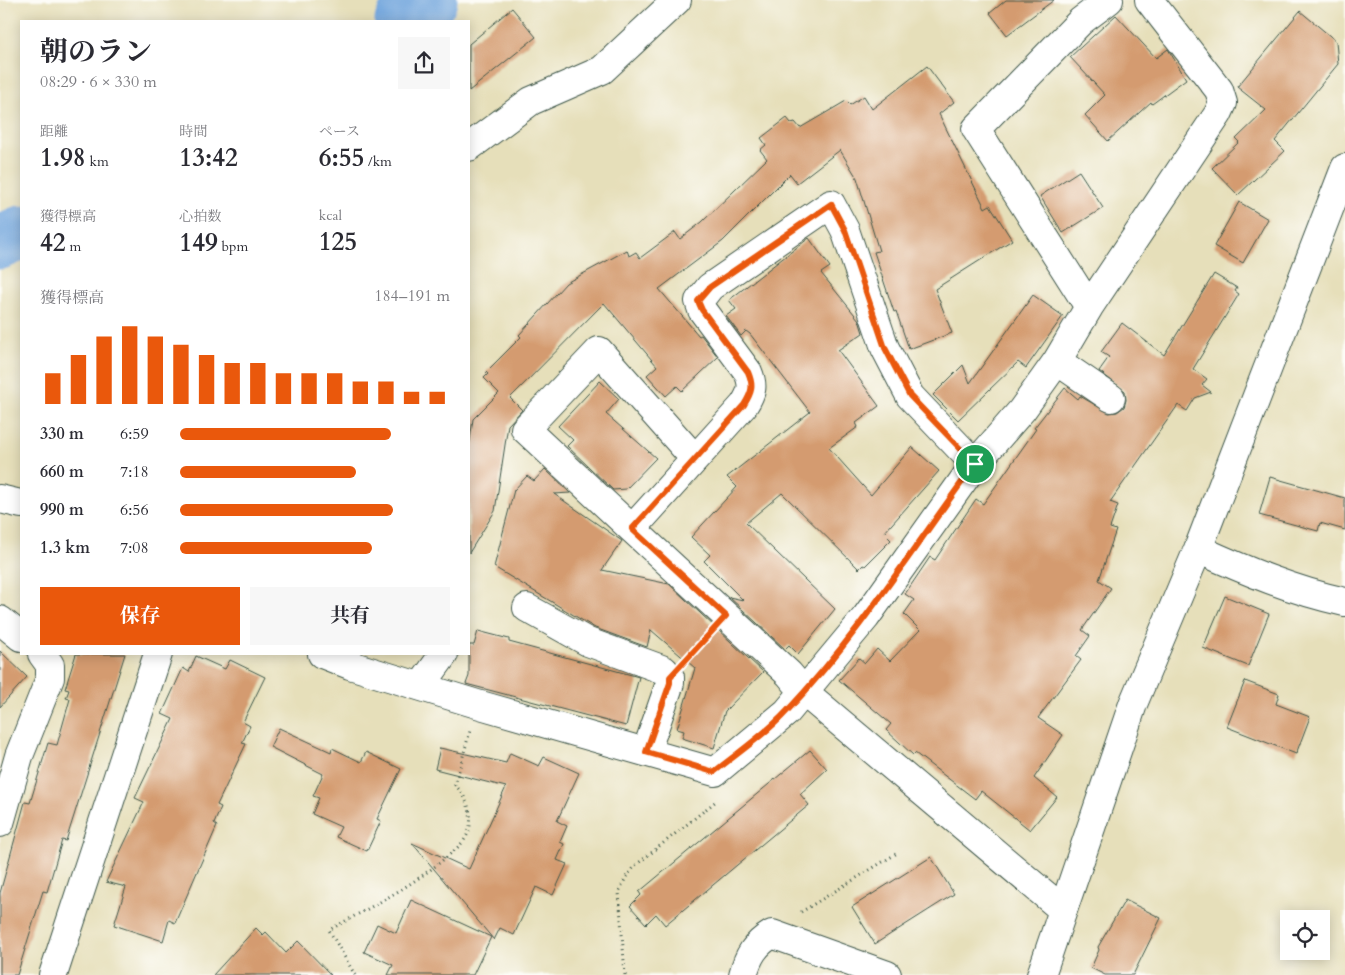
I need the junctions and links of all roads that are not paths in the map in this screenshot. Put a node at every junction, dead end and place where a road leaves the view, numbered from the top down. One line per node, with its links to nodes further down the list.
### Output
1 (676, 0): 4 (street)
2 (1109, 0): 6 (street)
3 (1149, 0): 6 (street)
4 (470, 146)
5 (1345, 168): 14 (street)
6 (1089, 306): 7 (street)
7 (1057, 361): 8 (street); 10 (street)
8 (1111, 398)
9 (695, 459): 10 (street); 13 (street); 13 (street)
10 (975, 464): 24 (street)
11 (0, 499): 12 (street)
12 (20, 504)
13 (632, 529): 24 (street)
14 (1198, 550): 15 (street); 27 (street)
15 (1345, 602)
16 (527, 608): 25 (street)
17 (0, 620): 18 (street)
18 (20, 636)
19 (43, 655): 26 (street)
20 (158, 655): 28 (street)
21 (325, 655): 23 (street)
22 (443, 655): 23 (street)
23 (421, 686): 25 (street)
24 (804, 692): 25 (street); 27 (street)
25 (646, 752)
26 (0, 823)
27 (1062, 910): 31 (street)
28 (53, 975)
29 (743, 975): 30 (street)
30 (887, 975)
31 (1041, 975)

